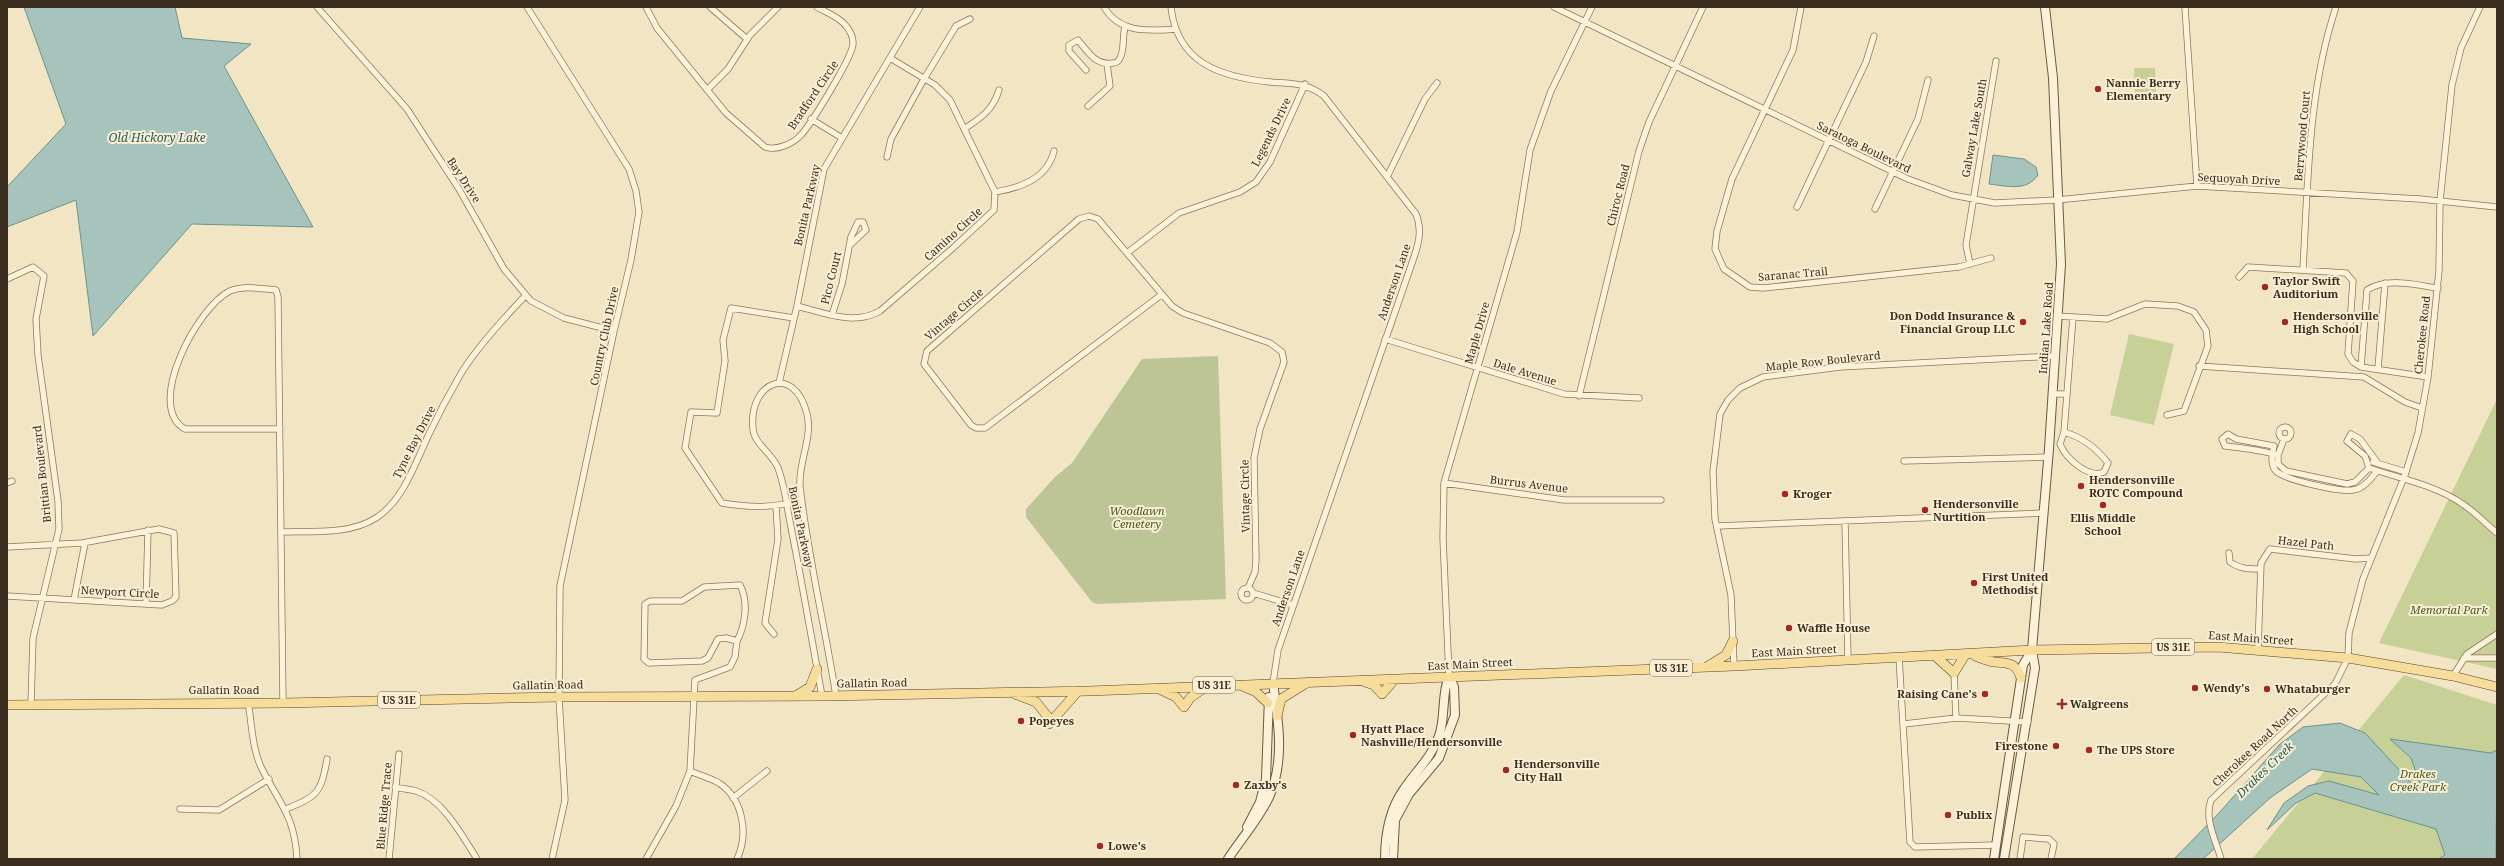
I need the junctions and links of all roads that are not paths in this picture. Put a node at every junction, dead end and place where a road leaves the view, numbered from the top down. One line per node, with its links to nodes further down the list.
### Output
1 (317, 7): 63 (street, Bay Drive)
2 (527, 7): 70 (street, Country Club Drive)
3 (646, 7): 33 (street, Bradford Circle)
4 (710, 7): 23 (street)
5 (778, 7): 23 (street)
6 (816, 7): 37 (street, Bradford Circle)
7 (920, 7): 24 (street, Bonita Parkway)
8 (1104, 7): 20 (street)
9 (1170, 7): 21 (street, Anderson Lane)
10 (1554, 7): 19 (street, Saratoga Boulevard)
11 (1592, 7): 19 (street, Maple Drive)
12 (1703, 7): 27 (street, Chiroc Road)
13 (1801, 7): 36 (street, Saranac Trail)
14 (2045, 7): 49 (street, Indian Lake Road)
15 (2185, 7): 45 (street)
16 (2336, 7): 47 (street, Berrywood Court)
17 (2480, 7): 50 (street, Cherokee Road)
18 (970, 18): 29 (street)
19 (1585, 21): 27 (street, Saratoga Boulevard); 75 (street, Maple Drive)
20 (1125, 27): 21 (street); 26 (street)
21 (1176, 29): 32 (street, Anderson Lane)
22 (1874, 36): 40 (street)
23 (747, 40): 33 (street)
24 (890, 58): 29 (street); 39 (street, Bonita Parkway)
25 (1996, 60): 48 (street, Galway Lake South)
26 (1107, 64): 28 (street); 35 (street)
27 (1674, 66): 36 (street, Saratoga Boulevard); 81 (street, Chiroc Road)
28 (1086, 70)
29 (924, 78): 38 (street); 42 (street)
30 (1928, 80): 43 (street)
31 (1437, 82): 44 (street)
32 (1305, 84): 44 (street, Anderson Lane); 55 (street, Legends Drive)
33 (707, 90): 37 (street, Bradford Circle)
34 (1000, 90): 38 (street)
35 (1088, 106)
36 (1764, 109): 40 (street, Saratoga Boulevard); 57 (street, Saranac Trail)
37 (811, 119): 39 (street)
38 (964, 129): 46 (street)
39 (842, 138): 65 (street, Bonita Parkway)
40 (1829, 140): 43 (street, Saratoga Boulevard); 51 (street)
41 (1054, 150): 46 (street)
42 (887, 157)
43 (1893, 172): 48 (street, Saratoga Boulevard); 53 (street)
44 (1387, 177): 71 (street, Anderson Lane)
45 (2197, 186): 47 (street, Sequoyah Drive); 49 (street, Sequoyah Drive)
46 (995, 192): 66 (street, Camino Circle)
47 (2308, 193): 50 (street, Sequoyah Drive); 58 (street, Berrywood Court)
48 (1972, 199): 49 (street, Saratoga Boulevard); 57 (street, Galway Lake South)
49 (2057, 200): 67 (street, Indian Lake Road)
50 (2440, 201): 52 (street, Sequoyah Drive); 62 (street, Cherokee Road)
51 (1797, 207)
52 (2497, 207)
53 (1875, 209)
54 (850, 245): 66 (street, Pico Court)
55 (1127, 253): 64 (street, Vintage Circle); 64 (street, Vintage Circle)
56 (1991, 258): 57 (street, Saranac Trail)
57 (1970, 264)
58 (2303, 269): 59 (street); 74 (street)
59 (2239, 277)
60 (7, 279): 114 (street, Brittian Boulevard)
61 (2384, 283): 62 (street); 74 (street); 76 (street)
62 (2438, 288): 77 (street, Cherokee Road)
63 (526, 295): 70 (street, Bay Drive); 111 (street, Tyne Bay Drive)
64 (1161, 295): 119 (street, Vintage Circle)
65 (797, 306): 66 (street, Camino Circle); 69 (street, Bonita Parkway)
66 (832, 315)
67 (2057, 316): 68 (street); 72 (street, Indian Lake Road)
68 (2073, 317): 73 (street); 80 (street)
69 (794, 318): 78 (street, Bonita Parkway); 106 (street)
70 (614, 331): 161 (street, Country Club Drive)
71 (1385, 339): 75 (street, Dale Avenue); 125 (street, Anderson Lane)
72 (2054, 356): 79 (street, Indian Lake Road); 109 (street, Maple Row Boulevard)
73 (2199, 366): 83 (street); 84 (street)
74 (2361, 367): 76 (street)
75 (1478, 368): 81 (street, Dale Avenue); 99 (street, Maple Drive)
76 (2378, 369): 77 (street)
77 (2428, 377): 83 (street, Cherokee Road)
78 (779, 383): 103 (street, Bonita Parkway); 105 (street, Bonita Parkway)
79 (2052, 394): 80 (street); 91 (street, Indian Lake Road)
80 (2067, 394): 86 (street)
81 (1579, 396): 82 (street, Dale Avenue)
82 (1639, 398)
83 (2422, 408): 97 (street, Cherokee Road)
84 (2167, 415)
85 (280, 429): 85 (street); 111 (street)
86 (2064, 432): 86 (street)
87 (2274, 446): 88 (street); 88 (street); 89 (street); 89 (street)
88 (2281, 448): 90 (street)
89 (2272, 453): 90 (street); 98 (street)
90 (2278, 455): 98 (street)
91 (2048, 457): 92 (street); 107 (street, Indian Lake Road)
92 (1904, 461)
93 (2368, 461): 94 (street); 94 (street); 95 (street)
94 (2377, 462): 97 (street)
95 (2369, 468): 96 (street); 100 (street)
96 (2377, 471): 97 (street); 102 (street)
97 (2405, 475): 112 (street); 117 (street, Cherokee Road)
98 (2301, 478): 101 (street)
99 (1444, 483): 104 (street, Burrus Avenue); 143 (street, Maple Drive)
100 (2350, 483): 101 (street); 102 (street)
101 (2330, 484): 102 (street)
102 (2351, 490)
103 (802, 500): 105 (street); 160 (street, Bonita Parkway)
104 (1661, 500)
105 (786, 505): 106 (street); 141 (street, Bonita Parkway)
106 (776, 506): 126 (street)
107 (2044, 514): 108 (street); 131 (street, Indian Lake Road)
108 (1845, 521): 109 (street); 138 (street)
109 (1717, 526): 129 (street, Maple Row Boulevard)
110 (148, 530): 113 (street, Newport Circle); 124 (street); 124 (street, Newport Circle)
111 (281, 532): 163 (street)
112 (2497, 533)
113 (85, 542): 114 (street, Newport Circle); 123 (street)
114 (54, 543): 115 (street, Newport Circle); 122 (street, Brittian Boulevard)
115 (7, 547)
116 (2229, 553): 118 (street)
117 (2371, 558): 118 (street, Hazel Path); 135 (street, Cherokee Road)
118 (2260, 569): 130 (street, Hazel Path)
119 (1248, 588): 120 (street); 120 (street)
120 (1253, 593): 125 (street)
121 (7, 596): 122 (street, Newport Circle)
122 (44, 598): 123 (street, Newport Circle); 166 (street, Brittian Boulevard)
123 (74, 600): 124 (street, Newport Circle)
124 (146, 604)
125 (1293, 605): 148 (street, Anderson Lane)
126 (774, 634)
127 (2497, 634): 136 (street)
128 (736, 641): 128 (street); 157 (street)
129 (1733, 641): 139 (street, Maple Row Boulevard); 140 (main road)
130 (2258, 649): 131 (main road, East Main Street / US 31E); 135 (main road, East Main Street / US 31E)
131 (2032, 650): 132 (main road, East Main Street / US 31E); 145 (street); 170 (street)
132 (1969, 654): 133 (main road, East Main Street / US 31E); 142 (main road); 145 (main road)
133 (1934, 655): 134 (main road, East Main Street / US 31E); 142 (main road)
134 (1899, 657): 138 (main road, East Main Street / US 31E); 171 (street)
135 (2348, 658): 144 (main road, East Main Street / US 31E); 199 (street, Cherokee Road North)
136 (2464, 658): 137 (street); 144 (street)
137 (2497, 658)
138 (1848, 660): 139 (main road, East Main Street / US 31E)
139 (1734, 666): 140 (main road, East Main Street / US 31E)
140 (1706, 667): 143 (main road, East Main Street / US 31E)
141 (817, 669): 158 (main road); 159 (street, Bonita Parkway)
142 (1954, 673): 168 (street)
143 (1449, 676): 146 (main road, East Main Street / US 31E); 180 (street)
144 (2453, 676): 152 (main road, East Main Street / US 31E)
145 (2021, 678): 169 (street)
146 (1394, 680): 147 (main road, East Main Street / US 31E); 147 (main road)
147 (1362, 681): 149 (main road, East Main Street / US 31E)
148 (1273, 682): 149 (main road, East Main Street / US 31E); 150 (main road, East Main Street / US 31E); 164 (street); 167 (street)
149 (1308, 682): 167 (main road)
150 (1237, 684): 151 (main road, East Main Street / US 31E); 164 (main road)
151 (1207, 686): 153 (main road, East Main Street / US 31E); 153 (main road)
152 (2497, 687)
153 (1155, 688): 155 (main road, East Main Street / US 31E)
154 (1078, 691): 155 (main road, Gallatin Road / US 31E); 156 (main road, Gallatin Road / US 31E); 156 (main road)
155 (1089, 691)
156 (1010, 692): 160 (main road, Gallatin Road / US 31E)
157 (693, 696): 158 (main road, Gallatin Road / US 31E); 161 (main road, Gallatin Road / US 31E); 174 (street)
158 (796, 696): 159 (main road, Gallatin Road / US 31E)
159 (822, 696): 160 (main road, Gallatin Road / US 31E)
160 (836, 696)
161 (559, 697): 163 (main road, Gallatin Road / US 31E); 189 (street, Country Club Drive)
162 (248, 702): 163 (main road, Gallatin Road / US 31E); 166 (main road, Gallatin Road / US 31E); 176 (street)
163 (283, 703)
164 (1268, 703): 184 (street)
165 (7, 705): 166 (main road, Gallatin Road / US 31E)
166 (31, 705)
167 (1277, 716): 184 (street)
168 (1956, 718): 169 (street); 171 (street)
169 (2016, 720): 170 (street); 177 (street)
170 (2028, 722): 178 (street)
171 (1904, 724): 185 (street)
172 (399, 754): 179 (street, Blue Ridge Trace)
173 (327, 759): 183 (street)
174 (690, 771): 181 (street); 190 (street)
175 (767, 771): 181 (street)
176 (269, 779): 182 (street); 183 (street)
177 (2005, 783): 178 (street); 185 (street)
178 (2016, 784): 196 (street)
179 (395, 787): 187 (street, Blue Ridge Trace); 188 (street)
180 (1406, 792): 193 (street); 194 (street)
181 (733, 798): 191 (street)
182 (180, 809)
183 (286, 809): 186 (street)
184 (1245, 832): 192 (street)
185 (1996, 845): 195 (street)
186 (298, 859)
187 (389, 859)
188 (477, 859)
189 (552, 859)
190 (646, 859)
191 (738, 859)
192 (1228, 859)
193 (1385, 859)
194 (1393, 859)
195 (1994, 859)
196 (2004, 859)
197 (2020, 859): 198 (street)
198 (2051, 859)
199 (2221, 859)

